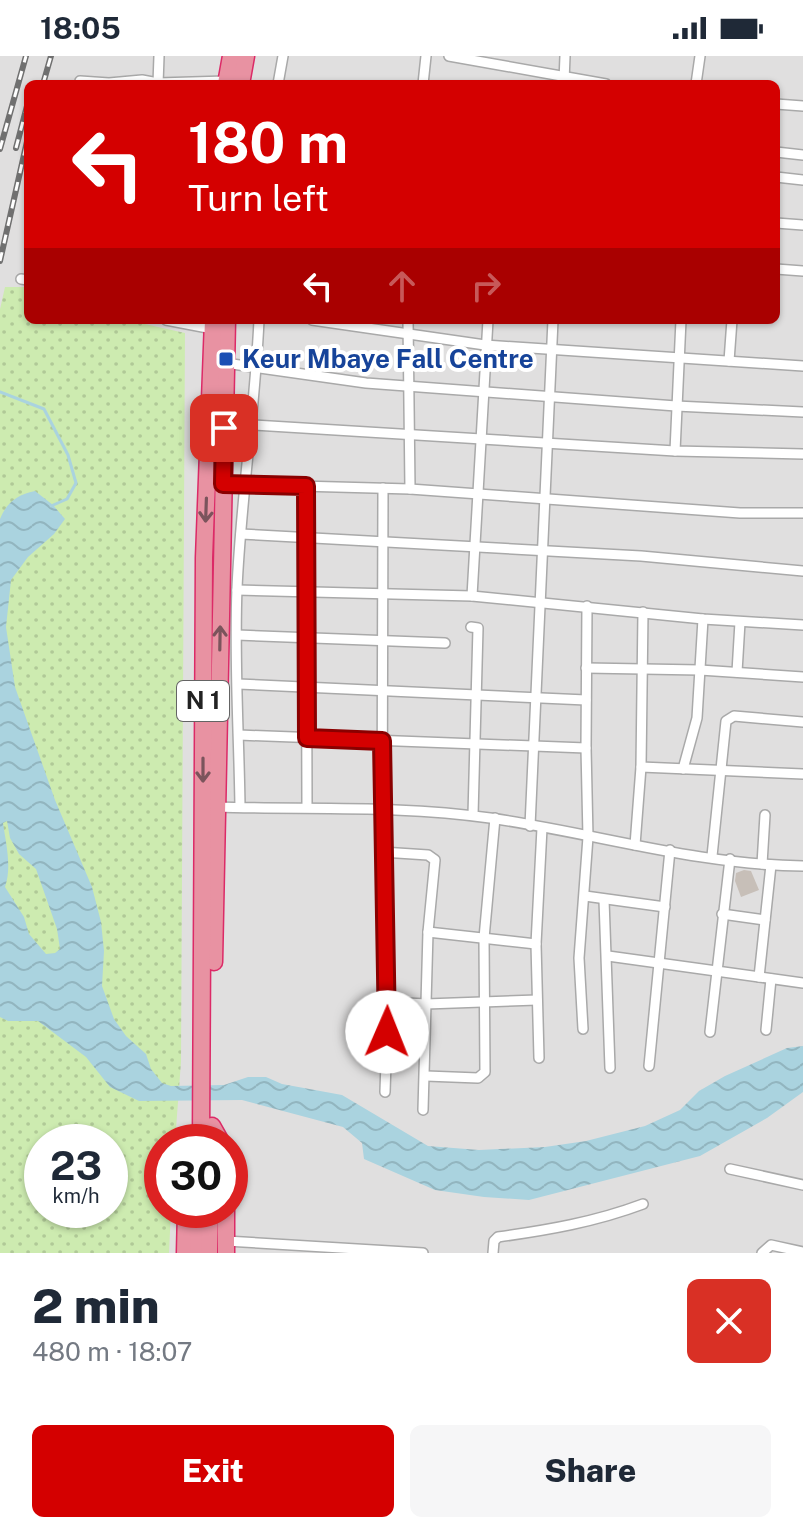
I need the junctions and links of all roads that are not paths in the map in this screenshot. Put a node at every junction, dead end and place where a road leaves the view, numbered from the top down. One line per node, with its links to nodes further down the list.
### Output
1 (159, 56): 10 (street)
2 (231, 56): 11 (highway)
3 (246, 56): 12 (highway)
4 (283, 56): 13 (street)
5 (426, 56): 14 (street)
6 (449, 56): 9 (street)
7 (565, 56): 16 (street)
8 (700, 56): 17 (street)
9 (501, 61): 15 (street)
10 (158, 80)
11 (231, 80)
12 (233, 80)
13 (279, 80)
14 (423, 80)
15 (561, 80)
16 (564, 80)
17 (697, 80)
18 (780, 104): 19 (street)
19 (803, 106)
20 (780, 152): 21 (street)
21 (803, 155)
22 (780, 177): 23 (street)
23 (803, 180)
24 (780, 223): 25 (street)
25 (803, 225)
26 (780, 269): 27 (street)
27 (803, 271)
28 (218, 324): 42 (highway, N 1)
29 (218, 324): 149 (highway, N 1, one-way to 149)
30 (259, 324): 43 (street)
31 (338, 324): 37 (street)
32 (408, 324): 37 (street)
33 (488, 324): 38 (street)
34 (553, 324): 39 (street)
35 (679, 324): 40 (street)
36 (732, 324): 41 (street)
37 (408, 335): 38 (street); 45 (street)
38 (485, 345): 39 (street); 46 (street)
39 (552, 352): 40 (street); 47 (street)
40 (678, 358): 41 (street); 48 (street)
41 (729, 361): 44 (street)
42 (225, 363): 43 (street); 56 (highway, N 1)
43 (257, 366): 45 (street); 50 (street)
44 (803, 366)
45 (408, 385): 46 (street); 51 (street)
46 (485, 393): 47 (street); 52 (street)
47 (550, 397): 48 (street); 53 (street)
48 (676, 406): 49 (street); 54 (street)
49 (803, 412)
50 (253, 425): 51 (street); 57 (street)
51 (411, 435): 52 (street); 60 (street)
52 (481, 440): 53 (street); 61 (street)
53 (548, 443): 54 (street); 62 (street)
54 (675, 451): 55 (street)
55 (803, 454)
56 (223, 484): 57 (street); 107 (highway, N 1, one-way to 56)
57 (245, 485): 58 (street); 64 (street)
58 (306, 486): 59 (street); 65 (street)
59 (383, 488): 60 (street); 66 (street)
60 (410, 489): 61 (street)
61 (477, 494): 62 (street); 67 (street)
62 (545, 501): 63 (street); 68 (street)
63 (803, 513)
64 (241, 534): 65 (street); 70 (street)
65 (306, 539): 66 (street); 71 (street)
66 (384, 542): 67 (street); 72 (street)
67 (474, 547): 68 (street); 73 (street)
68 (543, 552): 69 (street); 74 (street)
69 (803, 571)
70 (237, 590): 71 (street); 81 (street)
71 (307, 590): 72 (street); 82 (street)
72 (384, 593): 73 (street); 83 (street)
73 (472, 596): 74 (street)
74 (540, 601): 75 (street); 94 (street)
75 (587, 606): 76 (street); 85 (street)
76 (643, 612): 77 (street); 86 (street)
77 (703, 619): 78 (street); 87 (street)
78 (740, 622): 79 (street); 88 (street)
79 (803, 625)
80 (471, 627): 93 (street)
81 (237, 635): 82 (street); 90 (street)
82 (307, 637): 83 (street); 91 (street)
83 (383, 639): 84 (street); 92 (street)
84 (445, 643)
85 (586, 668): 86 (street); 95 (street)
86 (642, 669): 87 (street); 103 (street)
87 (700, 670): 88 (street); 104 (street)
88 (737, 672): 89 (street)
89 (803, 677)
90 (238, 684): 91 (street); 97 (street)
91 (307, 688): 92 (street); 98 (street)
92 (382, 690): 93 (street); 99 (street)
93 (475, 693): 94 (street); 100 (street)
94 (536, 697): 95 (street); 101 (street)
95 (586, 700): 102 (street)
96 (803, 722): 105 (street)
97 (239, 735): 98 (street); 108 (street)
98 (307, 738): 99 (street); 109 (street)
99 (382, 741): 100 (street); 110 (street)
100 (474, 744): 101 (street); 111 (street)
101 (534, 746): 102 (street); 114 (street)
102 (586, 748): 116 (street)
103 (641, 767): 104 (street); 117 (street)
104 (683, 769): 105 (street)
105 (720, 771): 106 (street); 120 (street)
106 (803, 774)
107 (216, 807): 108 (street); 149 (highway, N 1)
108 (240, 807): 109 (street)
109 (307, 807): 110 (street)
110 (383, 809): 111 (street); 119 (street)
111 (473, 815): 113 (street)
112 (765, 815): 122 (street)
113 (495, 818): 114 (street); 130 (street)
114 (530, 826): 115 (street)
115 (542, 828): 116 (street); 131 (street)
116 (588, 837): 117 (street); 124 (street)
117 (635, 845): 118 (street)
118 (670, 850): 120 (street); 126 (street)
119 (382, 852): 129 (street); 140 (street)
120 (712, 856): 121 (street)
121 (730, 859): 122 (street); 127 (street)
122 (766, 864): 123 (street); 128 (street)
123 (803, 866)
124 (585, 896): 125 (street); 142 (street)
125 (604, 900): 126 (street); 132 (street)
126 (665, 907): 133 (street)
127 (722, 914): 128 (street); 134 (street)
128 (765, 920): 135 (street)
129 (428, 932): 130 (street); 141 (street)
130 (484, 938): 131 (street); 139 (street)
131 (536, 944): 138 (street)
132 (608, 956): 133 (street); 147 (street)
133 (660, 963): 134 (street); 146 (street)
134 (716, 972): 135 (street); 144 (street)
135 (759, 977): 136 (street)
136 (771, 979): 137 (street); 143 (street)
137 (803, 983)
138 (537, 1000): 139 (street); 145 (street)
139 (483, 1001): 141 (street); 148 (street)
140 (388, 1002): 141 (street); 150 (street)
141 (426, 1004): 148 (street)
142 (583, 1029)
143 (766, 1030)
144 (710, 1032)
145 (539, 1058)
146 (649, 1066)
147 (610, 1068)
148 (426, 1076): 151 (street)
149 (207, 1081): 152 (highway, N 1)
150 (385, 1092)
151 (423, 1110)
152 (205, 1124)
153 (730, 1169): 154 (street)
154 (803, 1185)
155 (643, 1204): 165 (street)
156 (186, 1228): 161 (highway)
157 (199, 1228): 162 (highway)
158 (210, 1228): 163 (highway)
159 (226, 1247): 164 (street)
160 (803, 1252): 166 (street)
161 (185, 1253)
162 (198, 1253)
163 (209, 1253)
164 (423, 1253)
165 (493, 1253)
166 (762, 1253)

